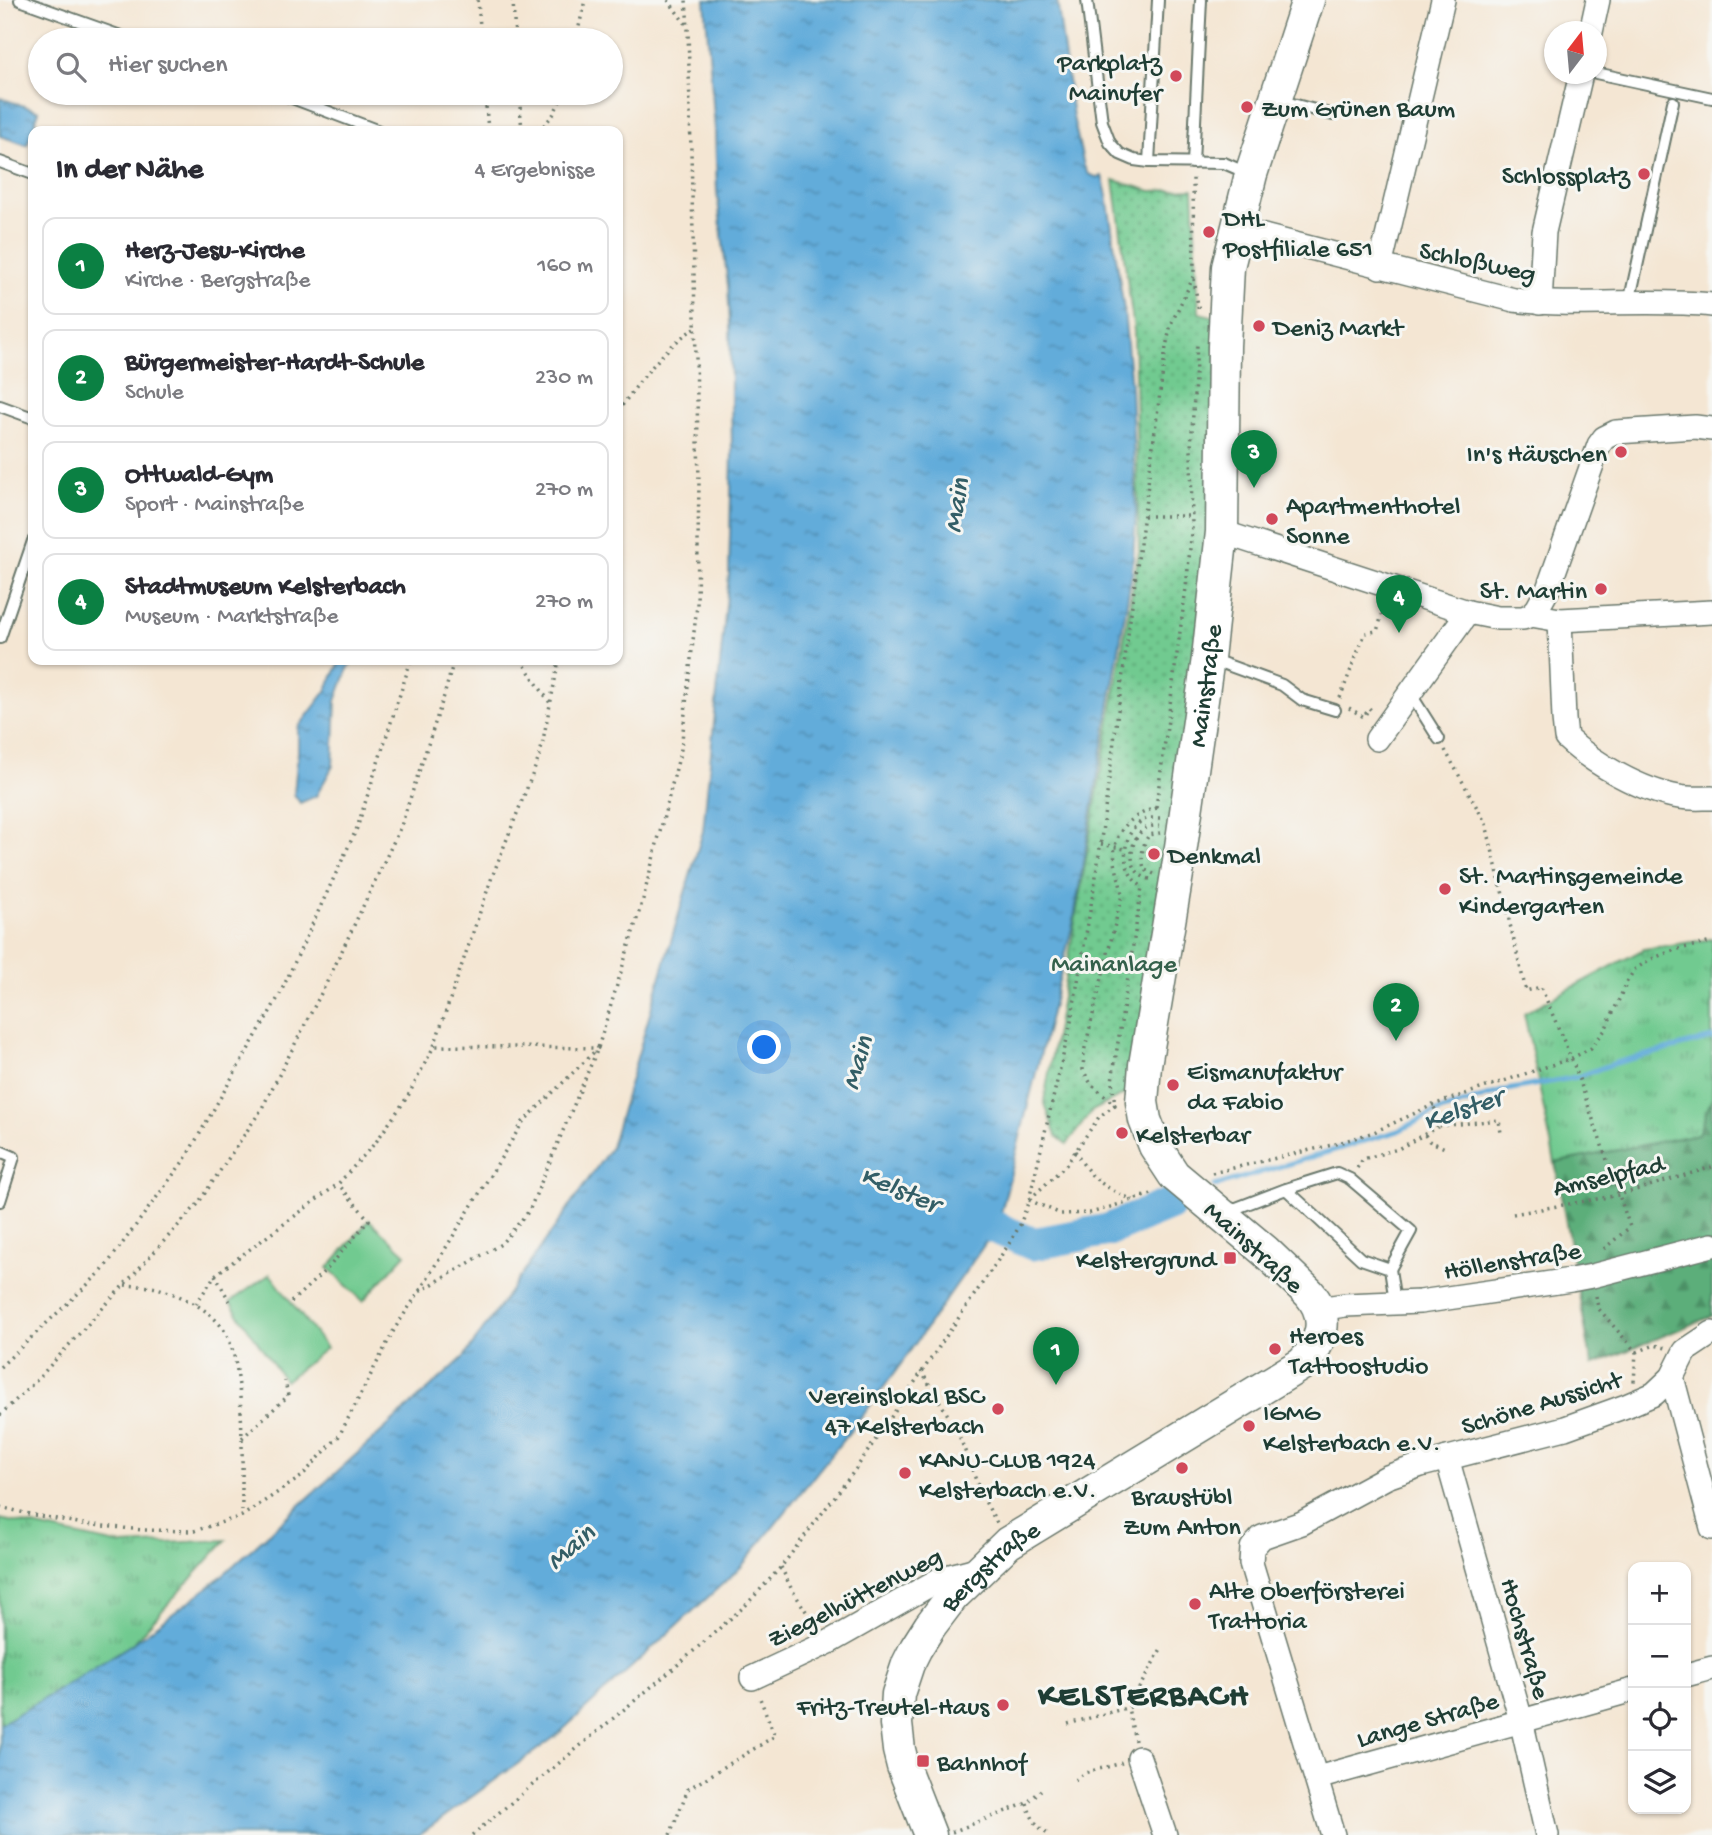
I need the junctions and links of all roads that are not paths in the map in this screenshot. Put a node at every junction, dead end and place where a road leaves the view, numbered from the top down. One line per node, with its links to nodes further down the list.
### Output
1 (20, 0): 9 (lane)
2 (1087, 0): 19 (lane)
3 (1158, 0): 19 (lane)
4 (1201, 0): 20 (lane)
5 (1308, 0): 13 (street, Mainstraße)
6 (1443, 0): 24 (street)
7 (1598, 0): 8 (street)
8 (1593, 21)
9 (98, 28)
10 (1607, 75): 12 (lane)
11 (1579, 84): 25 (street)
12 (1712, 98)
13 (1275, 99): 16 (lane); 22 (street, Mainstraße)
14 (1673, 103): 26 (lane)
15 (311, 105): 17 (lane)
16 (1333, 115)
17 (366, 126)
18 (0, 162): 21 (lane)
19 (1149, 162): 20 (lane)
20 (1193, 163): 22 (lane)
21 (28, 172)
22 (1251, 174): 23 (street, Mainstraße)
23 (1236, 229): 24 (street, Schloßweg); 31 (street, Mainstraße)
24 (1380, 267): 25 (street, Schloßweg)
25 (1540, 303): 26 (street, Schloßweg)
26 (1629, 303): 27 (street, Schloßweg)
27 (1712, 304)
28 (0, 406): 29 (lane)
29 (28, 416)
30 (1712, 429): 35 (street)
31 (1223, 532): 33 (street); 38 (street, Mainstraße)
32 (28, 556): 37 (lane)
33 (1468, 612): 35 (street); 39 (street)
34 (1712, 612): 36 (street)
35 (1531, 615): 36 (street)
36 (1560, 620): 43 (street)
37 (0, 638)
38 (1208, 658): 40 (lane); 47 (street, Mainstraße)
39 (1410, 692): 41 (street); 42 (lane)
40 (1335, 710)
41 (1382, 731)
42 (1439, 739)
43 (1712, 798)
44 (0, 1151): 46 (lane)
45 (1286, 1189): 47 (lane); 49 (lane); 49 (lane)
46 (0, 1201)
47 (1220, 1214): 51 (street, Mainstraße)
48 (1712, 1245): 50 (street, Höllenstraße)
49 (1390, 1269): 50 (lane)
50 (1395, 1302): 51 (street, Höllenstraße)
51 (1318, 1309): 56 (street, Bergstraße)
52 (1712, 1333): 53 (street, Schöne Aussicht)
53 (1672, 1377): 54 (street, Schöne Aussicht); 55 (street)
54 (1447, 1458): 61 (street, Hochstraße); 63 (street, Schöne Aussicht)
55 (1712, 1528)
56 (984, 1567): 59 (street, Ziegelhüttenweg); 64 (street, Bergstraße)
57 (1712, 1668): 58 (street)
58 (1691, 1674)
59 (752, 1678)
60 (1628, 1691): 61 (street, Lange Straße)
61 (1521, 1720): 63 (street, Lange Straße); 67 (street, Hochstraße)
62 (1139, 1758): 65 (street)
63 (1317, 1778): 66 (street)
64 (930, 1835)
65 (1165, 1835)
66 (1334, 1835)
67 (1547, 1835)

